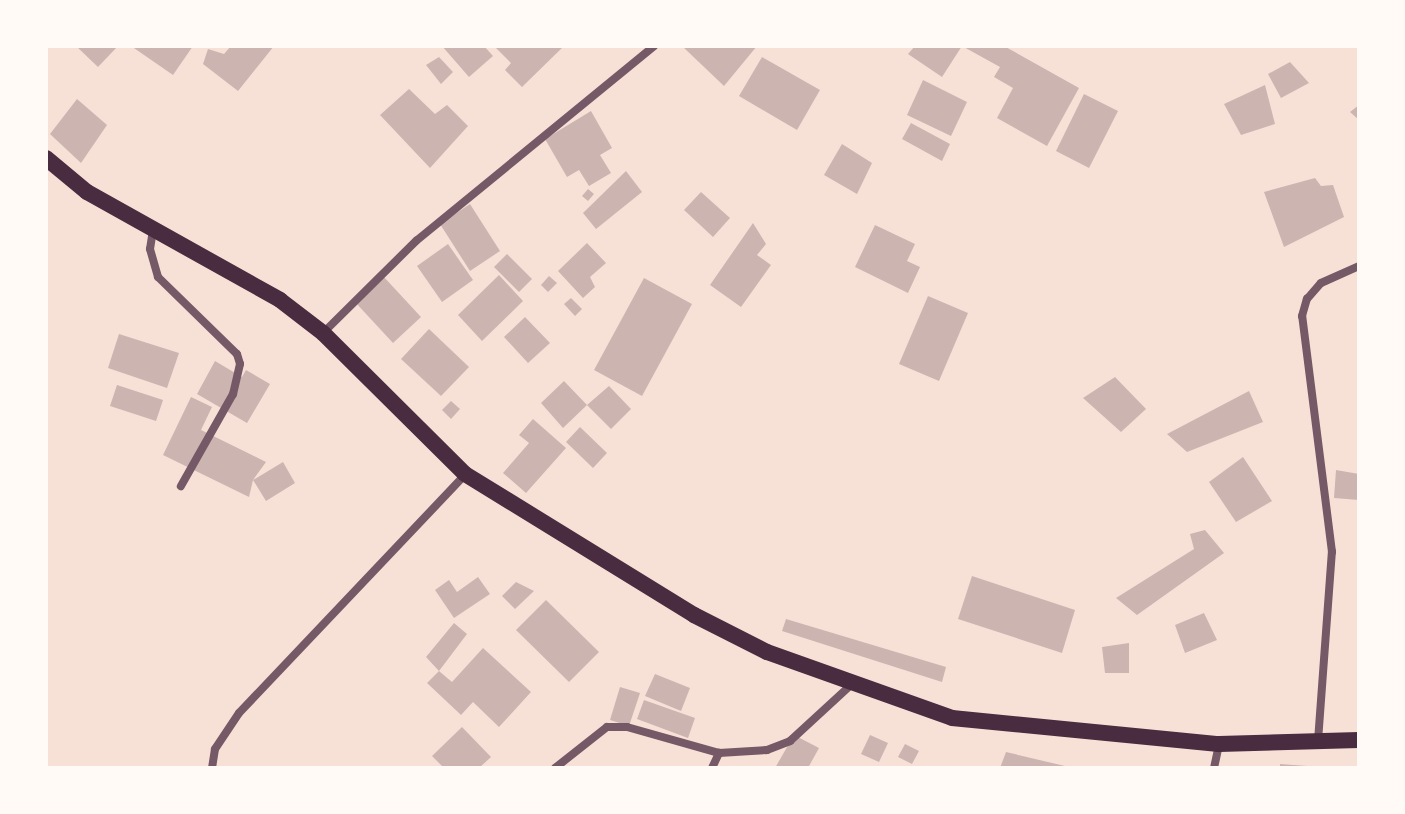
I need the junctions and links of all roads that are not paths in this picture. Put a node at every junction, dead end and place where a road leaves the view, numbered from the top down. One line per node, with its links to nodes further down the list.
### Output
1 (648, 48): 5 (street)
2 (46, 158): 3 (highway)
3 (153, 229): 5 (highway); 7 (street)
4 (1359, 266): 10 (street)
5 (323, 333): 6 (highway)
6 (465, 474): 8 (highway); 13 (street)
7 (181, 486)
8 (855, 681): 11 (highway); 12 (street)
9 (1359, 740): 10 (highway)
10 (1318, 741): 11 (highway)
11 (1219, 744): 16 (street)
12 (719, 753): 14 (street); 15 (street)
13 (212, 768)
14 (555, 768)
15 (712, 768)
16 (1214, 768)

